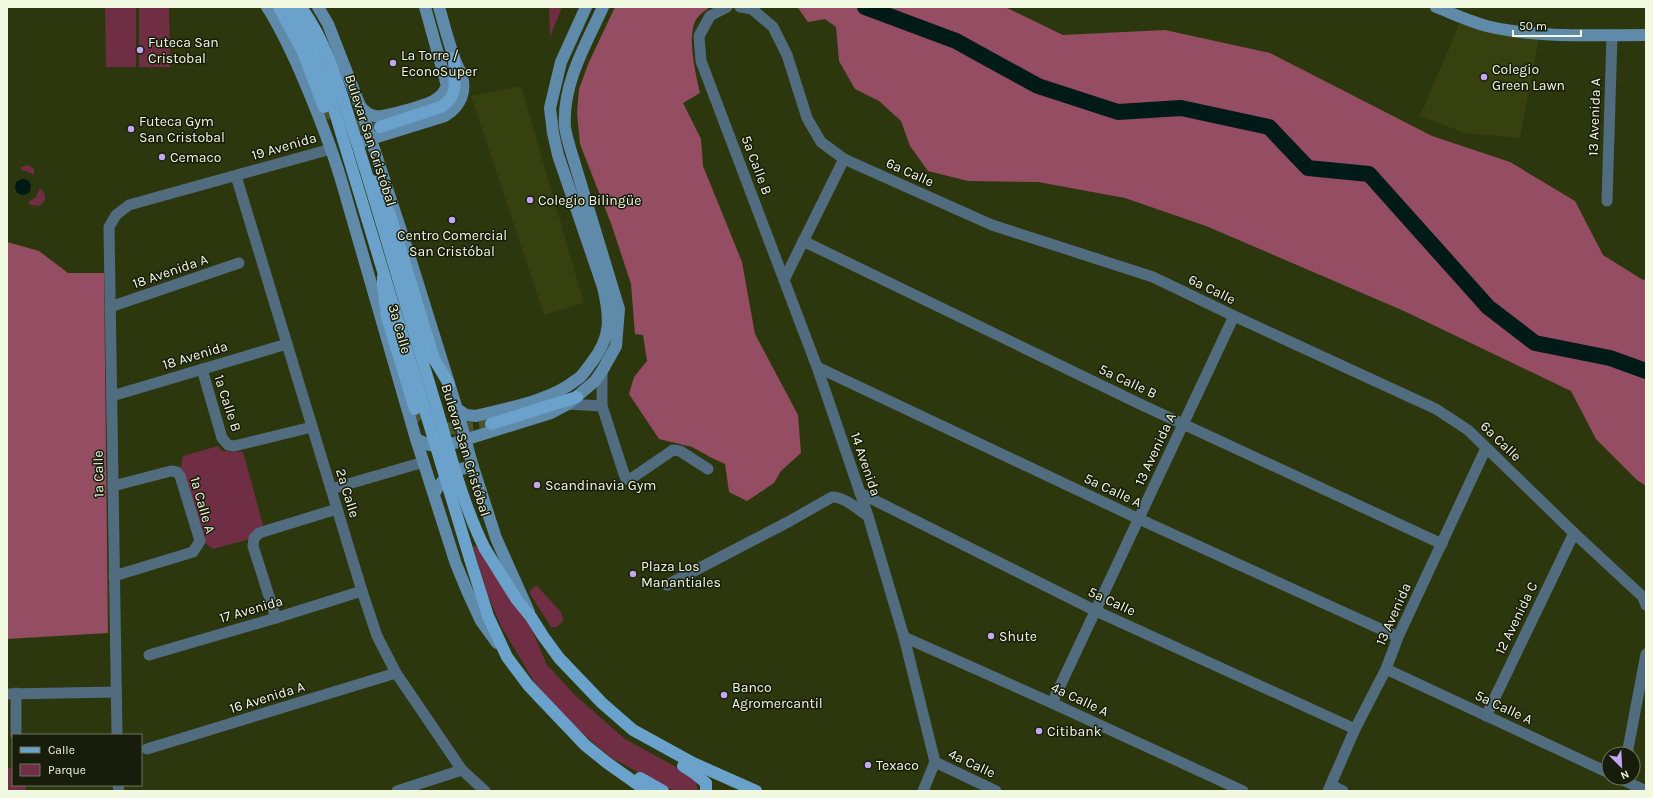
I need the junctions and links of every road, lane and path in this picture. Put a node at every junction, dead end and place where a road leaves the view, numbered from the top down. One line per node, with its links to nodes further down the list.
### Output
1 (267, 7): 16 (street, 3a Calle)
2 (279, 7): 19 (main road, bridge)
3 (286, 7): 33 (main road, Bulevar San Cristóbal, bridge)
4 (301, 7): 24 (main road, Bulevar San Cristóbal, bridge)
5 (318, 7): 13 (street)
6 (425, 7): 18 (street)
7 (439, 7): 17 (street)
8 (586, 7): 31 (street)
9 (603, 7): 31 (street)
10 (726, 7): 34 (street, 5a Calle B)
11 (740, 7): 23 (street, 6a Calle)
12 (1436, 7): 14 (street)
13 (328, 24): 16 (street); 18 (street)
14 (1612, 35): 15 (street); 26 (street, 13 Avenida A)
15 (1646, 36)
16 (292, 52): 22 (street, 3a Calle)
17 (454, 58): 20 (main road); 21 (street, 19 Avenida)
18 (360, 106): 21 (street)
19 (324, 108)
20 (380, 126)
21 (370, 139): 22 (street, 19 Avenida); 28 (street)
22 (331, 149): 25 (street, 19 Avenida); 30 (street, 3a Calle)
23 (844, 159): 29 (street); 36 (street, 6a Calle)
24 (364, 165): 41 (main road, bridge); 70 (main road, Bulevar San Cristóbal, bridge)
25 (236, 176): 27 (street, 19 Avenida); 37 (street, 2a Calle)
26 (1607, 201)
27 (116, 215): 35 (street, 1a Calle)
28 (399, 225): 30 (street); 41 (street)
29 (803, 241): 34 (street); 48 (street, 5a Calle B)
30 (360, 247): 50 (street, 3a Calle)
31 (596, 250): 40 (street); 46 (street)
32 (239, 263): 35 (street, 18 Avenida A)
33 (383, 270): 45 (main road); 76 (main road, Bulevar San Cristóbal, bridge)
34 (784, 280): 38 (street, 14 Avenida)
35 (110, 307): 42 (street, 1a Calle)
36 (1234, 316): 48 (street, 13 Avenida A); 52 (street, 6a Calle)
37 (287, 344): 39 (street, 18 Avenida); 49 (street, 2a Calle)
38 (817, 367): 58 (street, 14 Avenida); 62 (street, 5a Calle A)
39 (202, 369): 42 (street, 18 Avenida); 49 (street, 1a Calle B)
40 (602, 371): 43 (street); 44 (street)
41 (449, 384): 46 (street)
42 (112, 396): 56 (street, 1a Calle)
43 (573, 400): 44 (street); 47 (main road); 51 (street)
44 (602, 406): 55 (street)
45 (415, 408)
46 (457, 409): 51 (street)
47 (491, 424)
48 (1184, 424): 62 (street, 13 Avenida A); 64 (street, 5a Calle B)
49 (312, 428): 57 (street, 2a Calle)
50 (416, 439): 51 (street); 53 (street, 3a Calle)
51 (465, 441): 54 (street)
52 (1486, 448): 63 (street, 6a Calle); 64 (street, 13 Avenida)
53 (424, 462): 57 (street); 59 (street, 3a Calle)
54 (473, 467): 59 (street); 70 (street)
55 (708, 469)
56 (113, 486): 65 (street, 1a Calle); 65 (street, 1a Calle A)
57 (331, 489): 60 (street, 2a Calle)
58 (860, 493): 61 (street, 14 Avenida); 69 (street, 5a Calle)
59 (434, 494): 76 (street, 3a Calle)
60 (337, 509): 67 (street, 2a Calle); 71 (street)
61 (868, 516): 66 (street); 72 (street, 14 Avenida)
62 (1139, 519): 69 (street, 13 Avenida A); 73 (street, 5a Calle A)
63 (1574, 533): 68 (street, 6a Calle); 83 (street, 12 Avenida C)
64 (1442, 544): 73 (street, 13 Avenida)
65 (114, 576): 80 (street, 1a Calle)
66 (667, 585)
67 (362, 591): 71 (street, 17 Avenida); 78 (street, 2a Calle)
68 (1646, 605)
69 (1096, 610): 82 (street, 13 Avenida A); 84 (street, 5a Calle)
70 (532, 617): 85 (main road, Bulevar San Cristóbal)
71 (276, 618): 75 (street, 17 Avenida)
72 (904, 637): 82 (street, 4a Calle A); 91 (street, 14 Avenida)
73 (1398, 637): 77 (street, 13 Avenida)
74 (1646, 654): 79 (street)
75 (149, 655)
76 (507, 657): 90 (main road, Bulevar San Cristóbal)
77 (1386, 669): 83 (street, 5a Calle A); 84 (street, 13 Avenida)
78 (396, 673): 89 (street, 16 Avenida A); 93 (street, 2a Calle)
79 (1643, 691): 88 (street)
80 (116, 692): 81 (street); 87 (street, 1a Calle)
81 (11, 694): 86 (street)
82 (1052, 703): 104 (street, 4a Calle A)
83 (1486, 716): 92 (street, 5a Calle A)
84 (1355, 729): 95 (street, 13 Avenida)
85 (633, 730): 100 (main road); 101 (main road, Bulevar San Cristóbal)
86 (16, 734)
87 (117, 734)
88 (1629, 746)
89 (147, 749)
90 (606, 762): 98 (main road, Bulevar San Cristóbal); 99 (main road)
91 (935, 762): 102 (street); 103 (street, 4a Calle)
92 (1601, 769)
93 (462, 770): 96 (street); 97 (street, 2a Calle)
94 (1636, 786): 106 (street)
95 (1329, 788): 105 (street)
96 (397, 791)
97 (485, 791)
98 (647, 791)
99 (663, 791)
100 (706, 791)
101 (756, 791)
102 (923, 791)
103 (996, 791)
104 (1243, 791)
105 (1343, 791)
106 (1646, 791)

